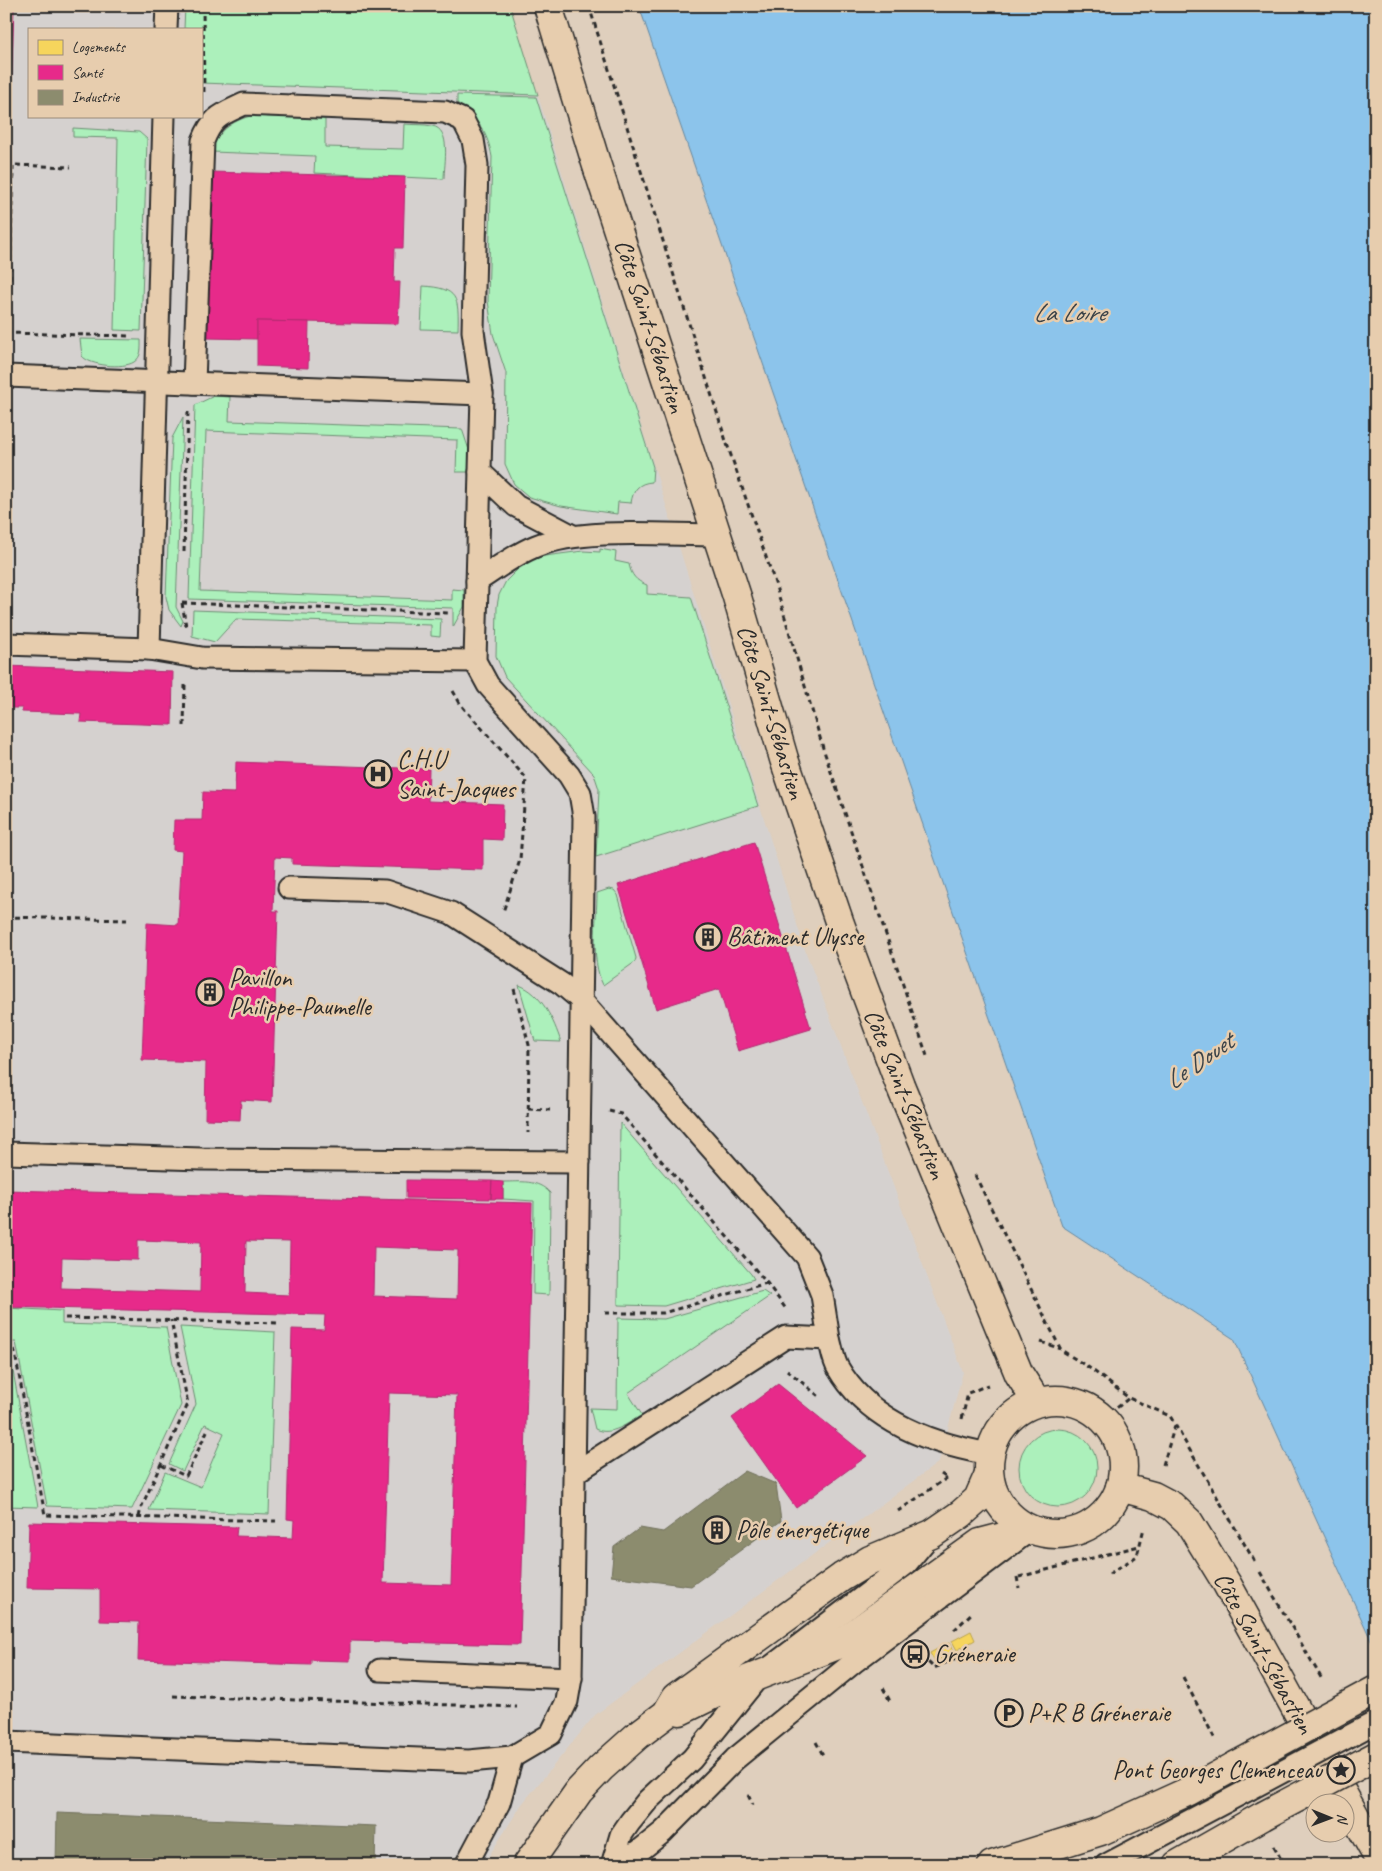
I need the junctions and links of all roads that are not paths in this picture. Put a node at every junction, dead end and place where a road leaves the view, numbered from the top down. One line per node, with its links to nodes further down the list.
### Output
1 (167, 6): 3 (lane)
2 (548, 6): 11 (main road, Côte Saint-Sébastien)
3 (166, 28)
4 (164, 118): 6 (lane)
5 (6, 376): 6 (lane)
6 (156, 382): 7 (lane); 14 (lane)
7 (190, 383): 8 (lane); 8 (lane)
8 (482, 394): 9 (lane)
9 (480, 472): 10 (lane); 12 (lane)
10 (571, 535): 11 (lane); 12 (lane)
11 (717, 535): 21 (main road, Côte Saint-Sébastien)
12 (477, 581): 15 (lane)
13 (6, 644): 14 (lane)
14 (149, 648): 15 (lane)
15 (475, 662): 17 (lane)
16 (290, 888): 17 (lane)
17 (582, 1000): 19 (lane); 20 (lane)
18 (6, 1153): 19 (lane)
19 (579, 1162): 23 (lane)
20 (829, 1339): 22 (lane); 23 (lane)
21 (1037, 1402): 22 (main road); 24 (main road)
22 (989, 1464): 25 (main road); 26 (main road)
23 (576, 1472): 29 (lane)
24 (1120, 1487): 25 (main road); 36 (main road, Côte Saint-Sébastien)
25 (1030, 1530): 28 (main road); 37 (lane)
26 (932, 1534): 28 (lane); 31 (main road)
27 (380, 1670): 29 (lane)
28 (759, 1676): 31 (main road); 37 (lane)
29 (571, 1678): 35 (lane)
30 (1376, 1690): 40 (main road, bridge)
31 (666, 1714): 39 (main road)
32 (1376, 1722): 41 (lane, bridge)
33 (6, 1742): 35 (lane)
34 (1376, 1756): 42 (main road, bridge)
35 (512, 1757): 38 (lane)
36 (1376, 1854)
37 (614, 1862)
38 (466, 1865)
39 (527, 1865)
40 (992, 1865)
41 (1106, 1865)
42 (1177, 1865)

